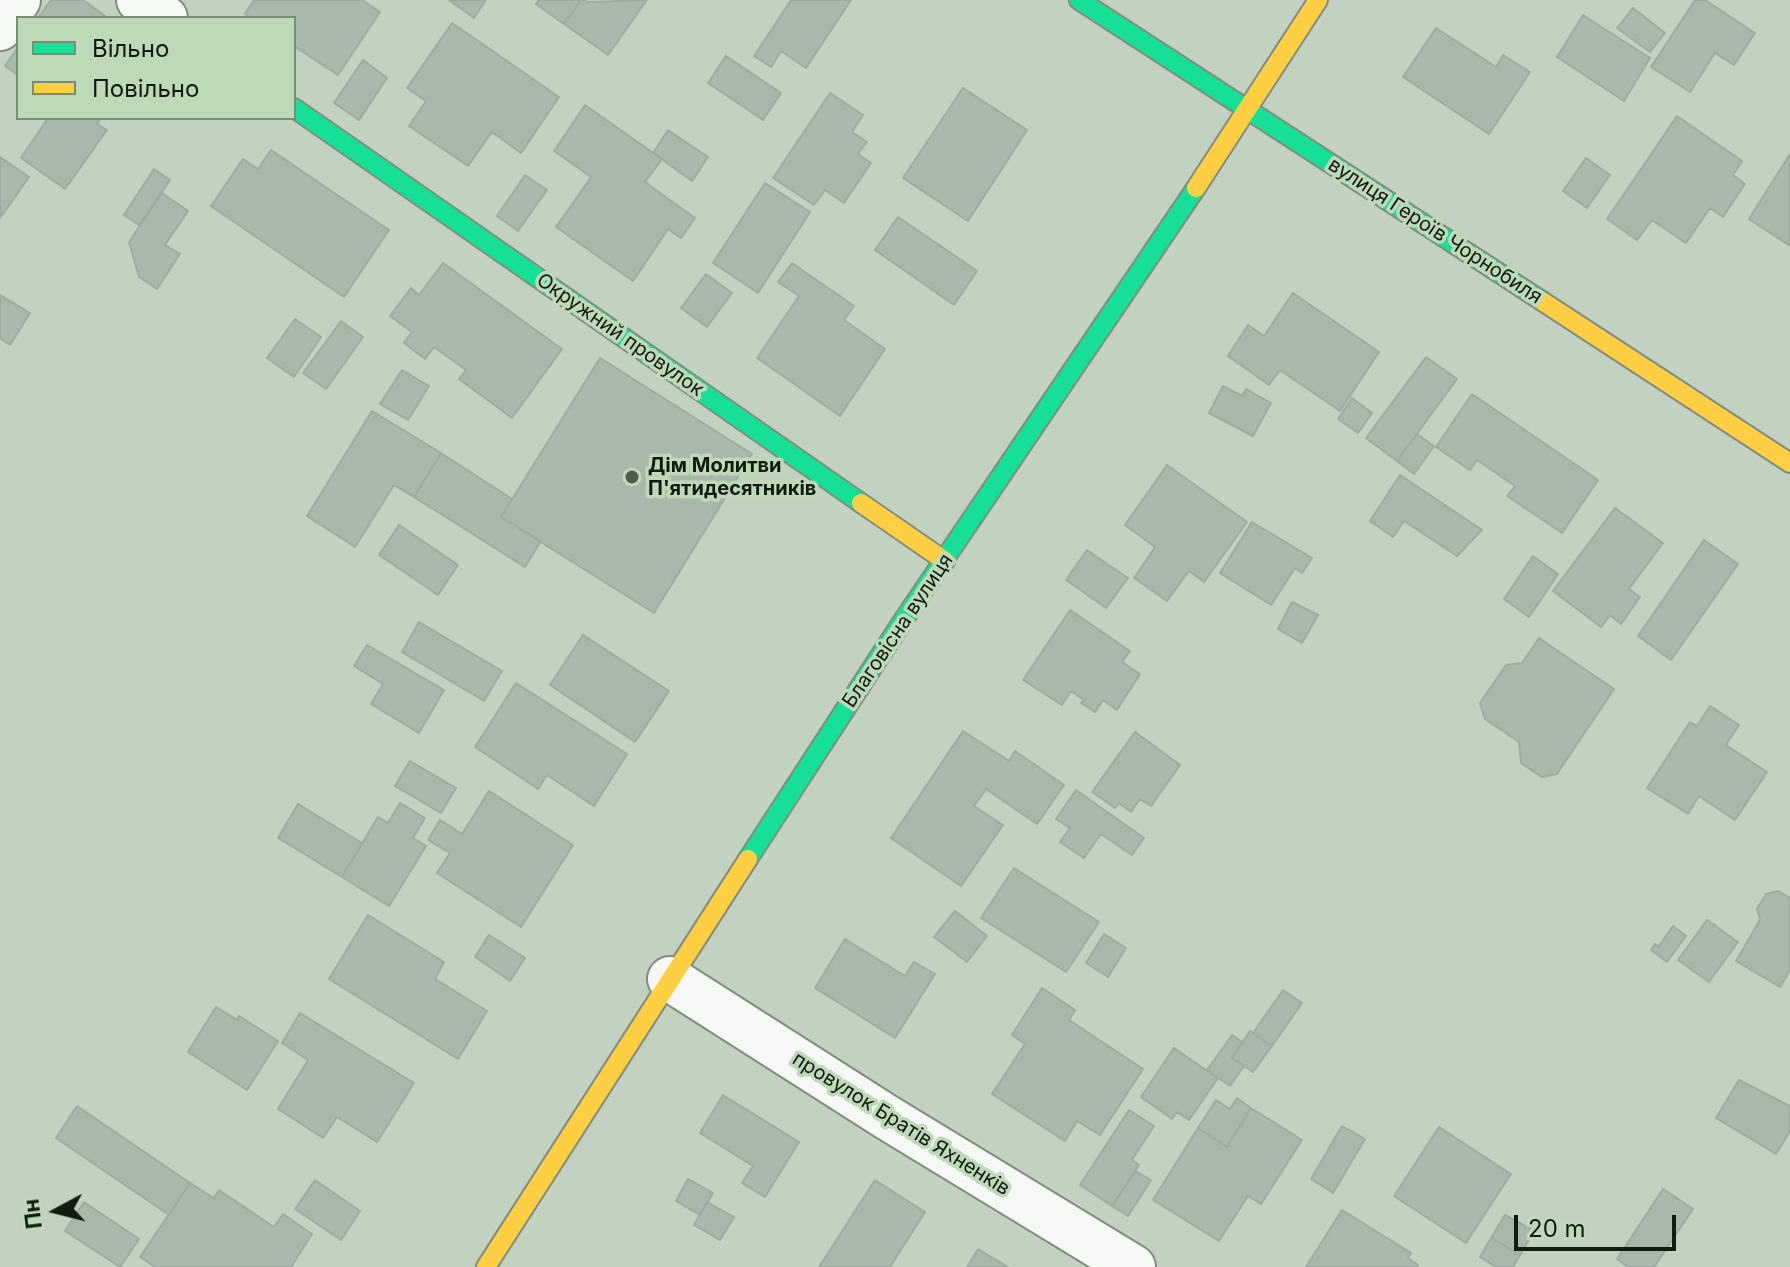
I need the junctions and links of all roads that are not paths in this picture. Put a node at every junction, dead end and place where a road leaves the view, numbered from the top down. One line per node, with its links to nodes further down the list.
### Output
1 (18, 0): 6 (street)
2 (139, 0): 5 (street)
3 (1079, 0): 8 (street, вулиця Героїв Чорнобиля)
4 (1318, 0): 8 (street, Благовісна вулиця)
5 (162, 16)
6 (0, 28)
7 (296, 109): 10 (street, Окружний провулок)
8 (1247, 109): 9 (street, вулиця Героїв Чорнобиля); 10 (street, Благовісна вулиця)
9 (1790, 463)
10 (945, 561): 11 (street, Благовісна вулиця)
11 (670, 979): 12 (street, Благовісна вулиця); 13 (street, провулок Братів Яхненків)
12 (486, 1267)
13 (1133, 1267)

